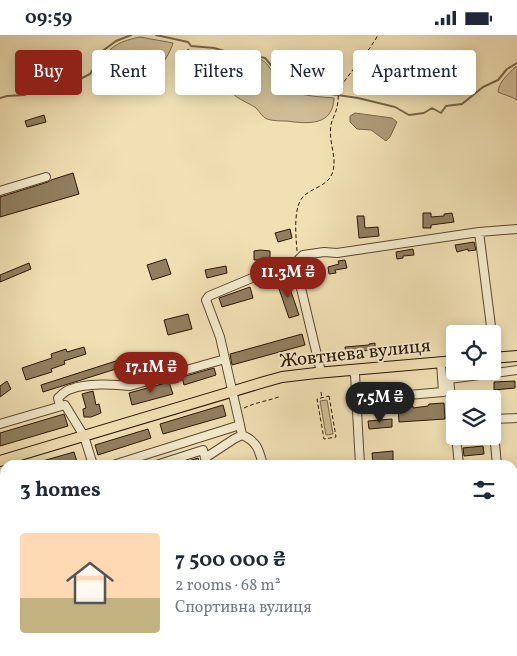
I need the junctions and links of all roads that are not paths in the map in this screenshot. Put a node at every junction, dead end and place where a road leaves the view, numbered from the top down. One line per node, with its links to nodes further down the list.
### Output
1 (46, 177): 2 (street)
2 (0, 191)
3 (517, 229): 4 (street)
4 (479, 233): 5 (street); 6 (street)
5 (296, 262): 9 (street); 15 (street)
6 (491, 325)
7 (517, 355): 8 (main road)
8 (501, 357)
9 (225, 359): 16 (street); 18 (street)
10 (446, 362): 11 (main road, Жовтнева вулиця)
11 (441, 363): 12 (main road, Жовтнева вулиця); 17 (street)
12 (350, 370): 15 (main road, Жовтнева вулиця); 32 (street)
13 (517, 370): 14 (street)
14 (501, 371)
15 (320, 372): 16 (main road, Жовтнева вулиця)
16 (232, 391): 21 (street); 23 (main road, Жовтнева вулиця)
17 (396, 396)
18 (60, 406): 20 (street); 23 (street)
19 (517, 418): 34 (street)
20 (0, 424)
21 (240, 425): 22 (street); 27 (street)
22 (242, 435): 30 (street); 31 (street)
23 (84, 436): 25 (main road, Жовтнева вулиця); 26 (street)
24 (457, 445): 33 (street)
25 (10, 460)
26 (91, 460)
27 (129, 460)
28 (171, 460): 29 (street)
29 (206, 460)
30 (207, 460)
31 (262, 460)
32 (360, 460)
33 (458, 460)
34 (497, 460)

